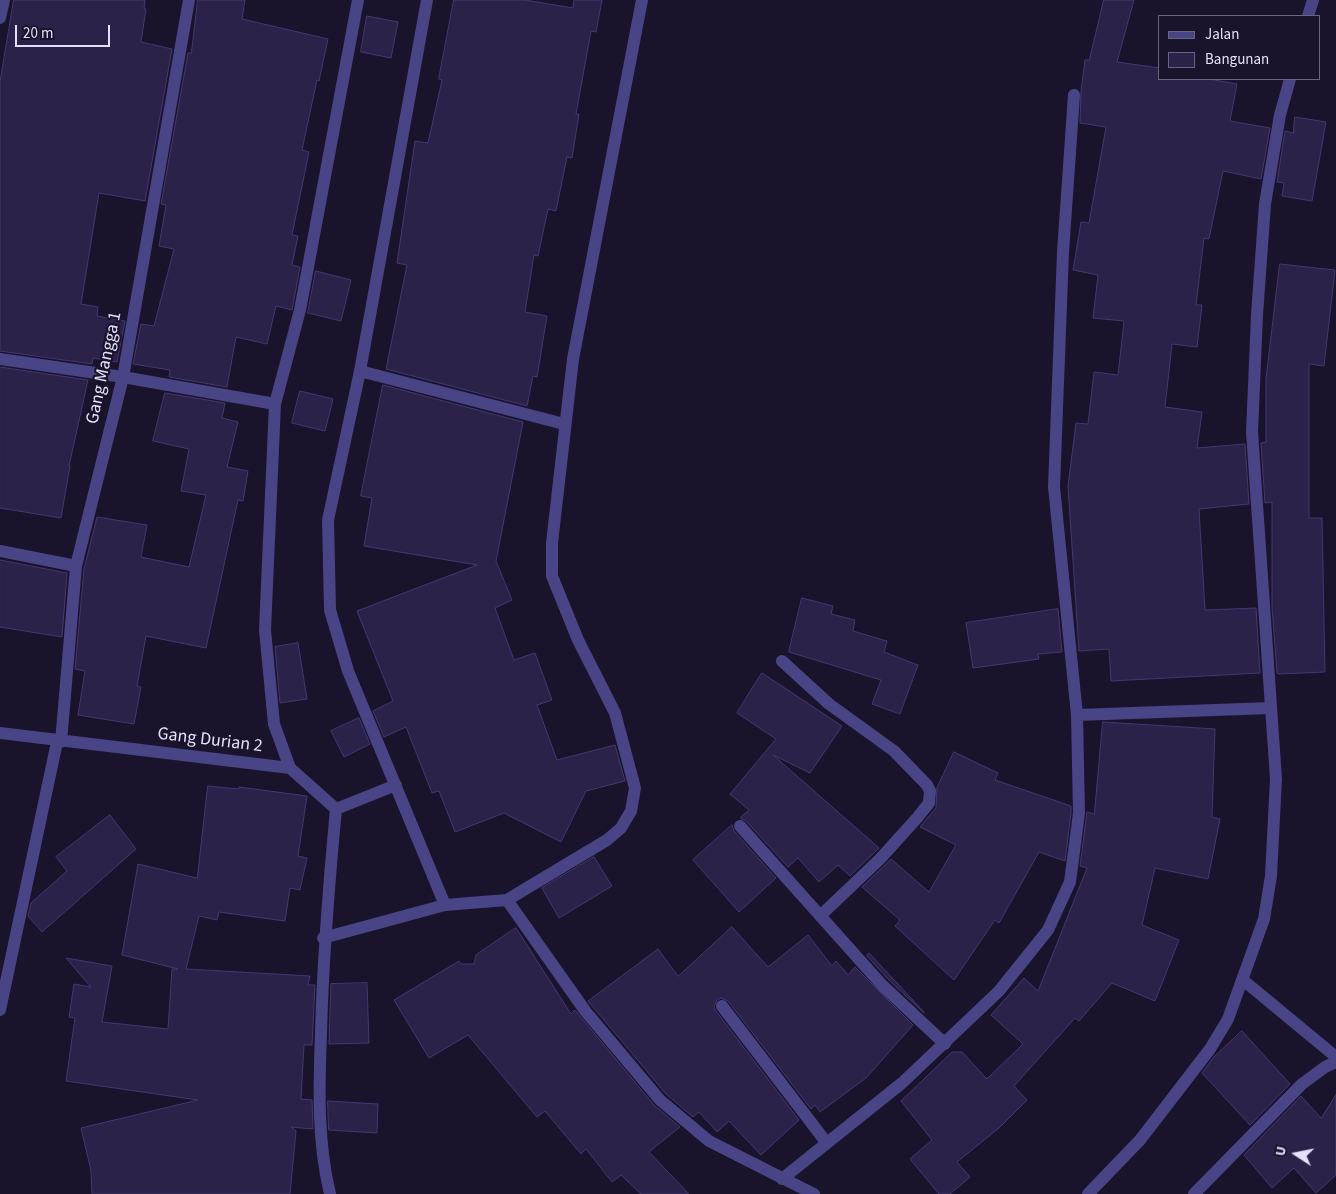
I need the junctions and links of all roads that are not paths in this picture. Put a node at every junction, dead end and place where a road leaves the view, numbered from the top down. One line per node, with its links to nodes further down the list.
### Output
1 (4, 0): 8 (street)
2 (189, 0): 13 (street, Gang Mangga 1)
3 (358, 0): 14 (street)
4 (427, 0): 12 (street)
5 (642, 0): 15 (street)
6 (1313, 0): 7 (street)
7 (1308, 15)
8 (0, 18)
9 (1290, 80): 19 (street)
10 (1074, 95): 20 (street)
11 (0, 359): 13 (street)
12 (360, 370): 15 (street); 24 (street)
13 (123, 376): 14 (street); 17 (street, Gang Mangga 1)
14 (275, 404): 23 (street)
15 (564, 424): 27 (street)
16 (0, 551): 17 (street)
17 (76, 566): 22 (street, Gang Mangga 1)
18 (782, 661): 29 (street)
19 (1271, 708): 20 (street); 31 (street)
20 (1077, 715): 34 (street)
21 (0, 733): 22 (street, Gang Durian 2)
22 (59, 742): 23 (street, Gang Durian 2); 33 (street, Gang Mangga 1)
23 (290, 768): 25 (street)
24 (396, 785): 25 (street); 28 (street)
25 (336, 809): 30 (street)
26 (740, 826): 29 (street)
27 (507, 900): 28 (street); 38 (street)
28 (445, 905): 30 (street)
29 (820, 916): 34 (street)
30 (324, 938): 39 (street)
31 (1243, 980): 35 (street); 41 (street)
32 (722, 1006): 37 (street)
33 (0, 1010)
34 (945, 1044): 37 (street)
35 (1336, 1057)
36 (1336, 1062): 42 (street)
37 (826, 1142): 38 (street)
38 (782, 1179): 40 (street)
39 (330, 1194)
40 (814, 1194)
41 (1088, 1194)
42 (1194, 1194)

